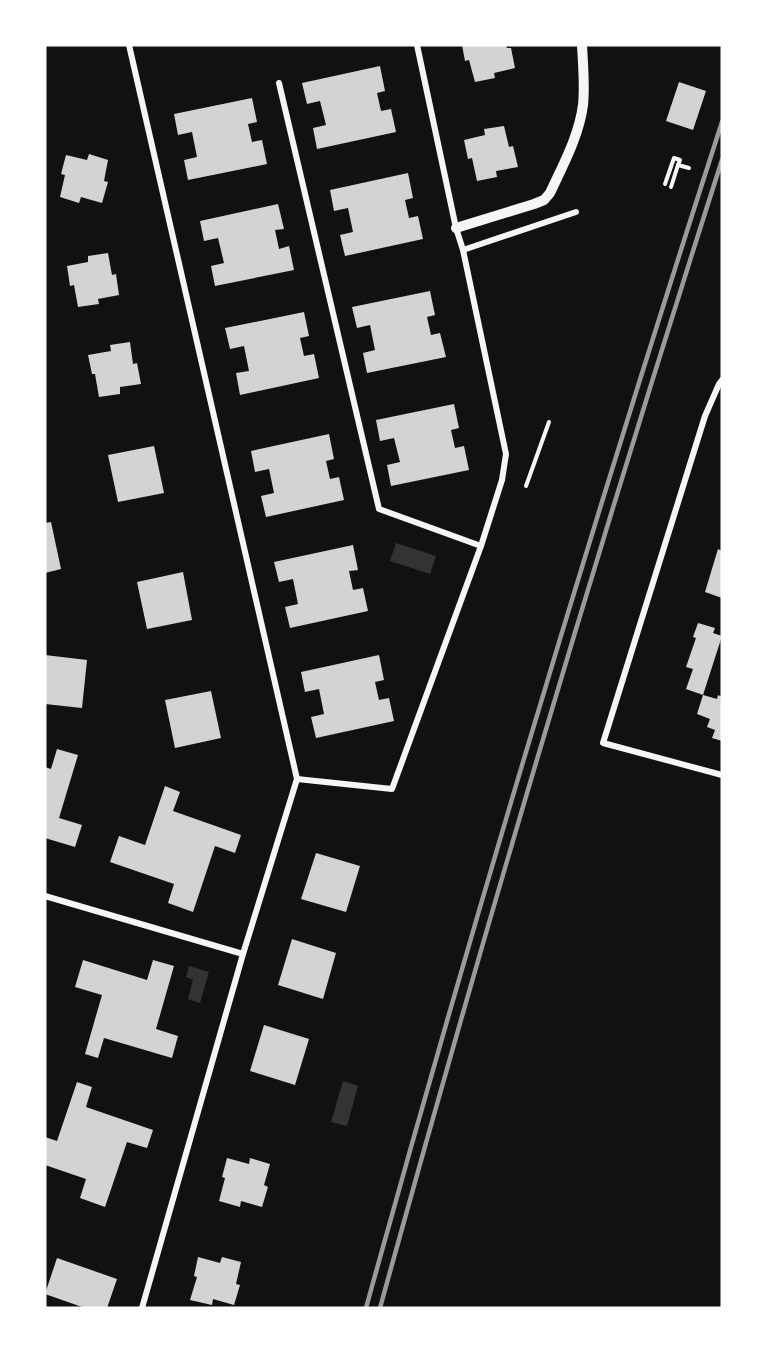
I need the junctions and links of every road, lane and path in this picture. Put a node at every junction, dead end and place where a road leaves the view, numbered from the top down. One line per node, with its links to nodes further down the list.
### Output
1 (129, 45): 17 (street)
2 (417, 45): 10 (street)
3 (582, 45): 10 (street)
4 (279, 83): 15 (street)
5 (678, 165): 6 (path); 7 (path); 8 (path)
6 (689, 168)
7 (665, 184)
8 (671, 187)
9 (576, 212): 11 (street)
10 (456, 228): 11 (street)
11 (463, 250): 15 (street)
12 (722, 380): 16 (street)
13 (549, 422): 14 (path)
14 (526, 486)
15 (481, 546): 17 (street)
16 (722, 775)
17 (297, 779): 19 (street)
18 (45, 896): 19 (street)
19 (243, 954): 20 (street)
20 (142, 1308)

